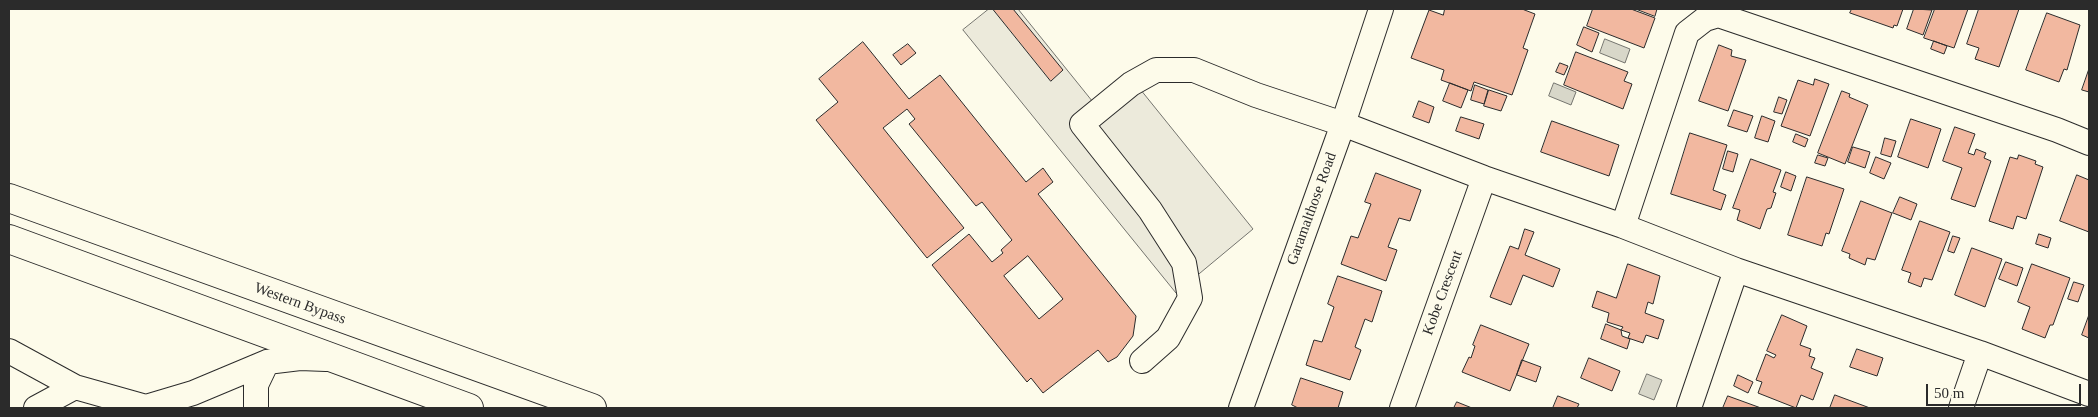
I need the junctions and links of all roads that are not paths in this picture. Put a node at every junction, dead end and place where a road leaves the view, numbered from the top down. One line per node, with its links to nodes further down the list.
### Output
1 (1381, 9): 2 (street, Garamalthose Road)
2 (1343, 124): 4 (street); 12 (street); 21 (street, Garamalthose Road)
3 (2089, 143): 6 (street)
4 (1484, 178): 6 (street); 22 (street, Kobe Crescent)
5 (9, 198): 20 (highway, Western Bypass)
6 (1623, 226): 8 (street)
7 (9, 239): 11 (highway)
8 (1736, 270): 10 (street); 23 (street)
9 (9, 351): 14 (street)
10 (1980, 353): 15 (street); 24 (street)
11 (333, 359): 13 (street); 19 (highway)
12 (1142, 361)
13 (267, 362): 17 (street); 18 (street)
14 (75, 387): 16 (street); 17 (street)
15 (2089, 394)
16 (36, 408)
17 (148, 408)
18 (256, 408)
19 (469, 408)
20 (592, 408)
21 (1241, 408)
22 (1402, 408)
23 (1689, 408)
24 (1961, 408)

